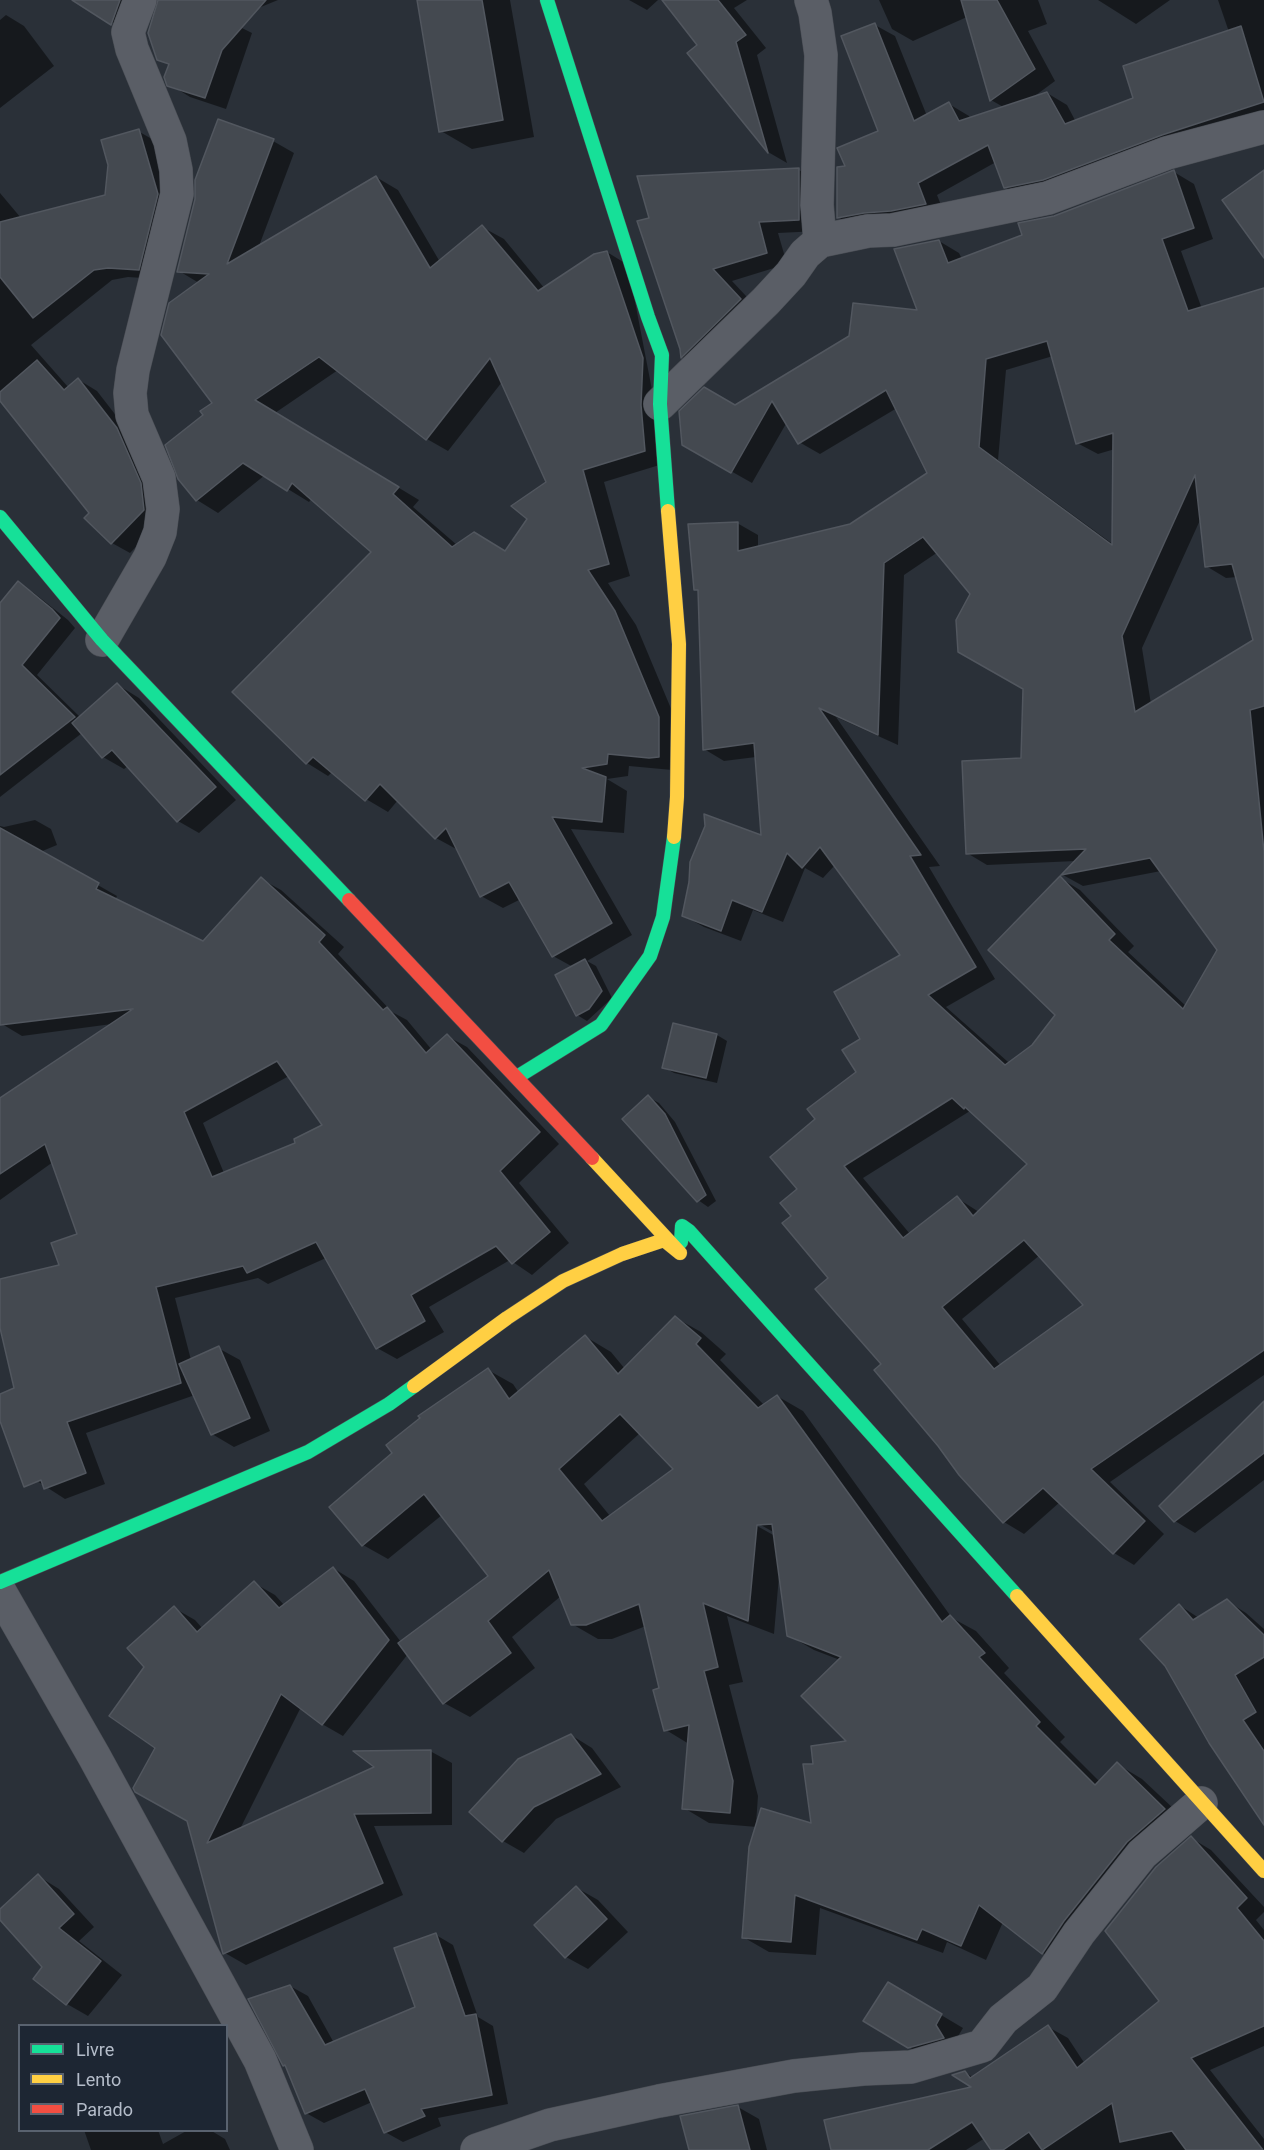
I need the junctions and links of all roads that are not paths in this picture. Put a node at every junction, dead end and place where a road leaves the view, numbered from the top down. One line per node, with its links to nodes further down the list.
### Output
1 (140, 0): 8 (street)
2 (547, 0): 6 (street)
3 (810, 0): 5 (street)
4 (1264, 127): 5 (street)
5 (820, 241): 6 (street)
6 (660, 404): 9 (street)
7 (0, 517): 8 (street)
8 (102, 640): 9 (street)
9 (517, 1077): 10 (street)
10 (680, 1253): 11 (street); 13 (street)
11 (0, 1582)
12 (0, 1592): 15 (street)
13 (1201, 1803): 14 (street); 16 (street)
14 (1264, 1870)
15 (297, 2150)
16 (477, 2150)

